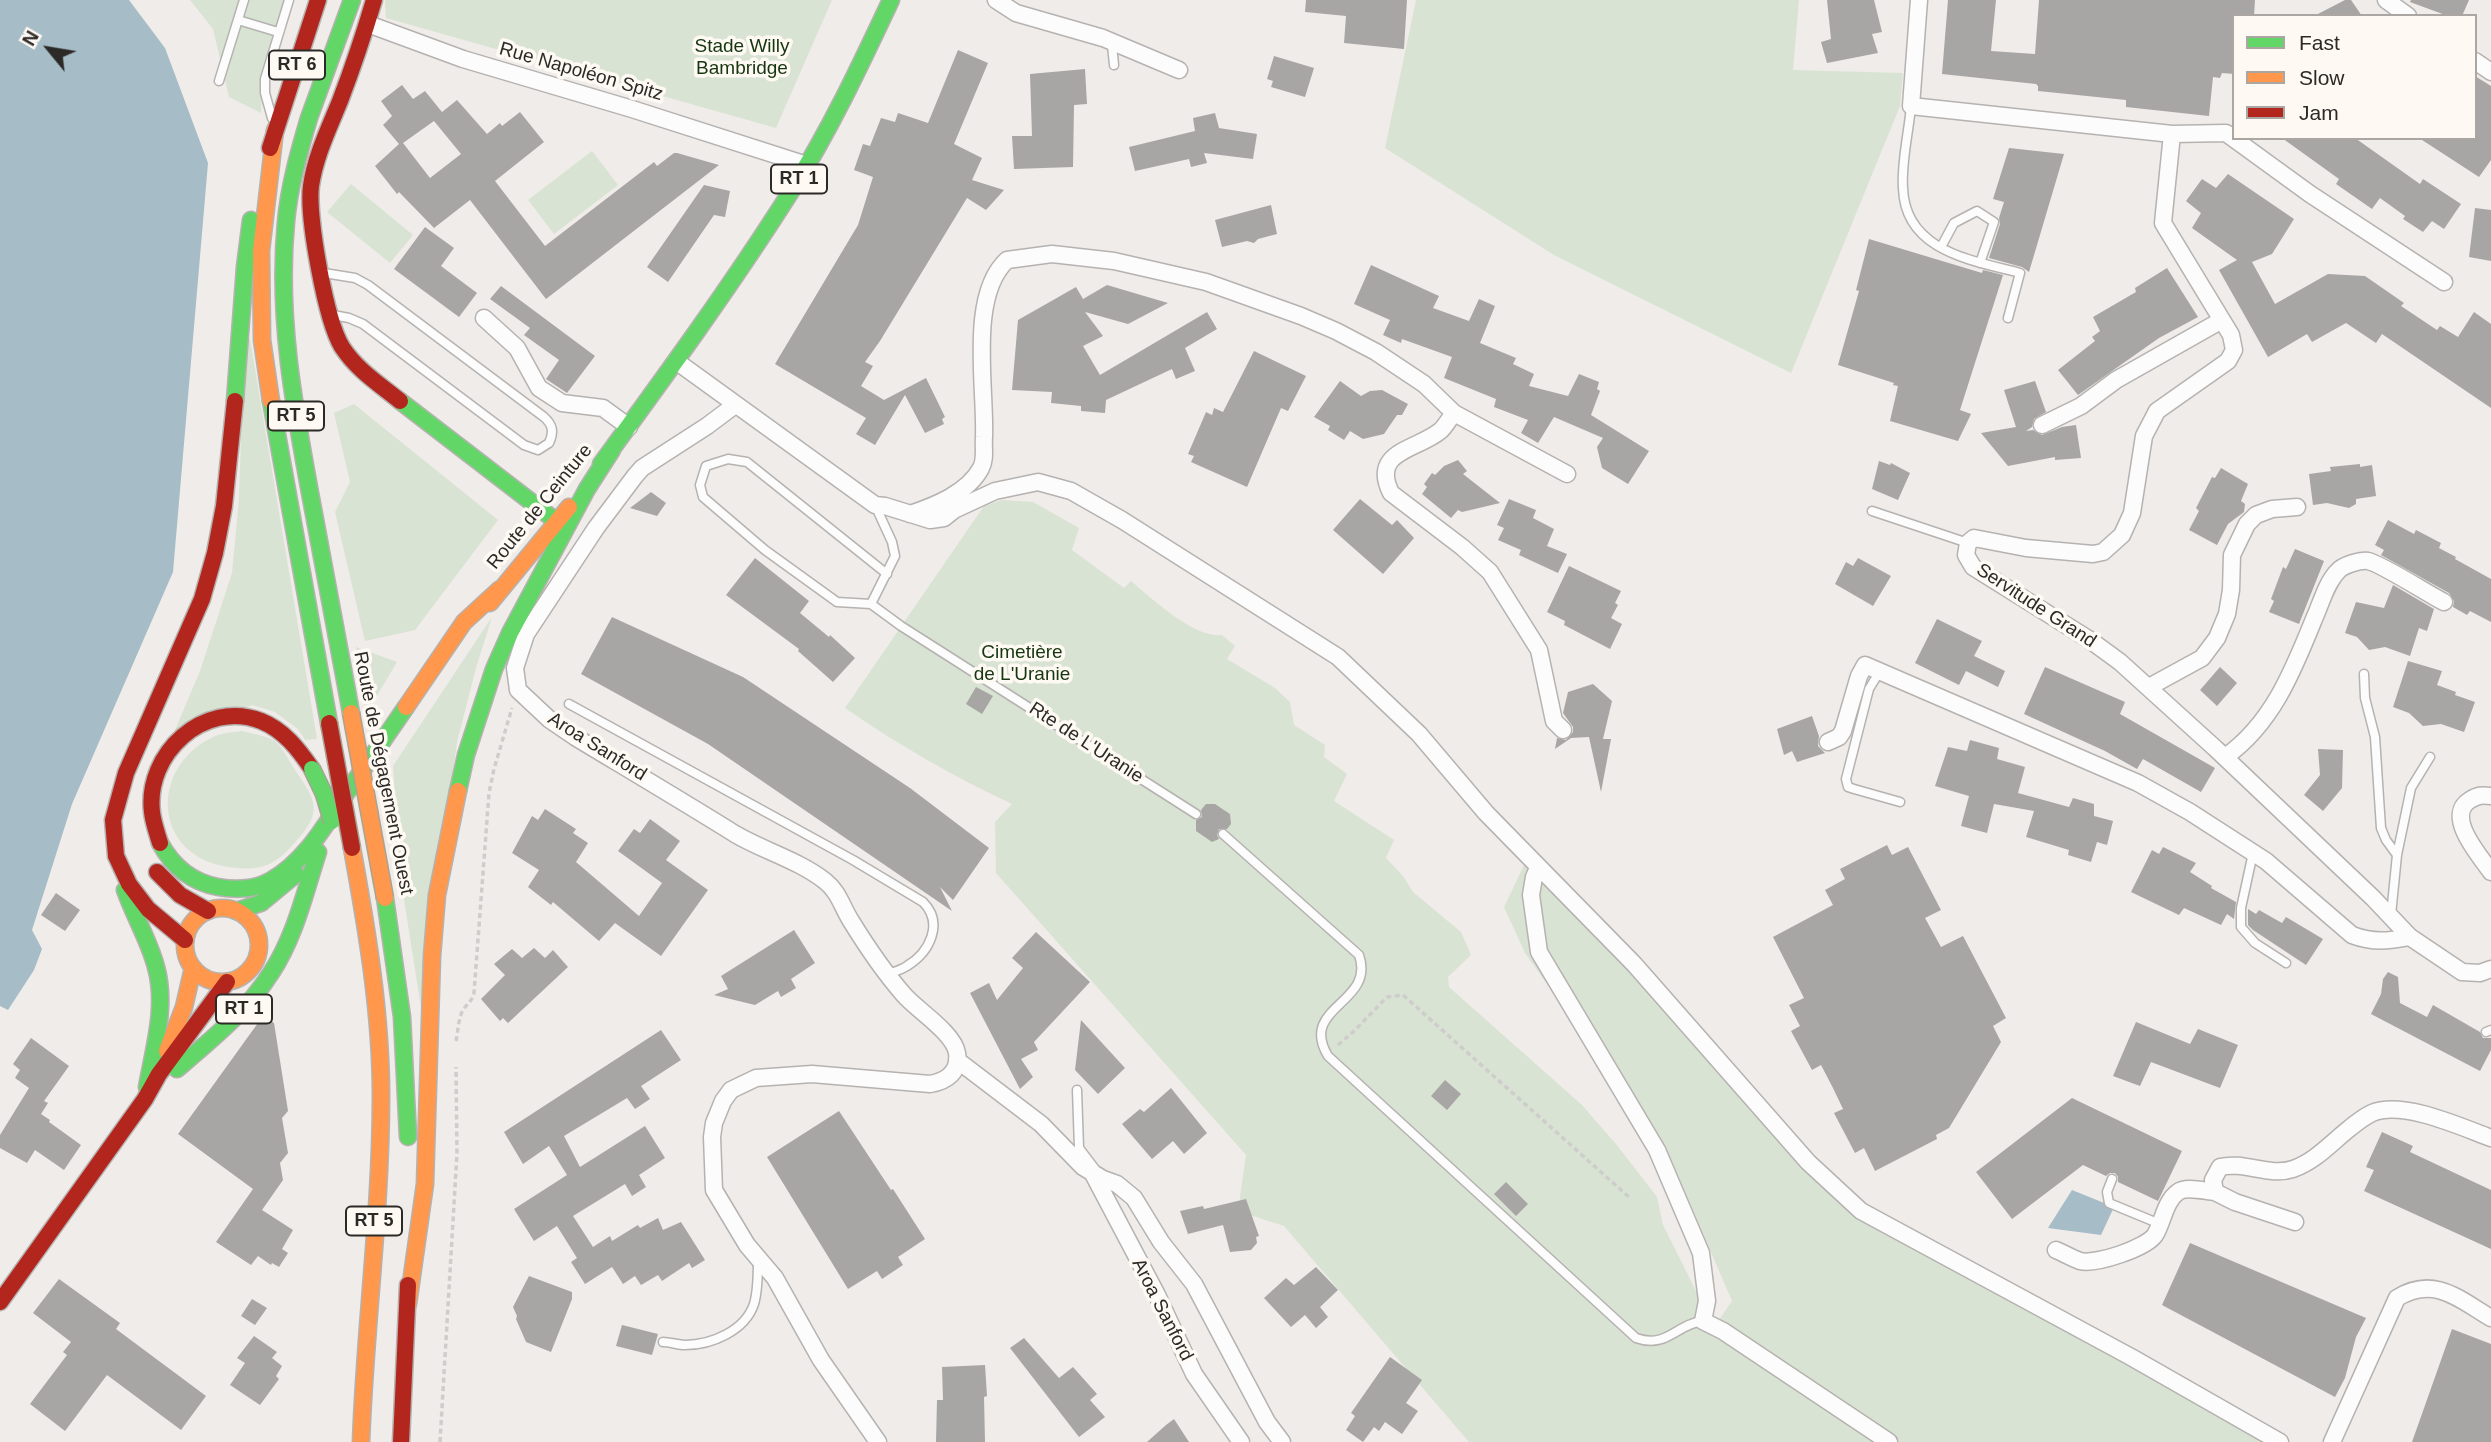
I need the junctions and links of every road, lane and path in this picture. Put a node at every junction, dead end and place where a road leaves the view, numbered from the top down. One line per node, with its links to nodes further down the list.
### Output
1 (244, 0): 11 (lane)
2 (289, 0): 13 (lane)
3 (318, 0): 20 (main road, RT 6)
4 (352, 0): 19 (main road, RT 6)
5 (374, 0): 12 (main road)
6 (891, 0): 24 (main road, RT 1)
7 (996, 0): 14 (street)
8 (1919, 0): 18 (street)
9 (2386, 0): 10 (street)
10 (2405, 14)
11 (238, 20): 13 (lane); 17 (lane)
12 (368, 24): 24 (street, Rue Napoléon Spitz); 27 (main road)
13 (278, 32): 20 (lane)
14 (1103, 38): 15 (lane); 16 (street)
15 (1114, 65)
16 (1179, 69)
17 (219, 81)
18 (1911, 106): 21 (street); 25 (lane)
19 (309, 118): 91 (main road, Route de Dégagement Ouest / RT 5, bridge)
20 (275, 130): 64 (main road, RT 5, bridge); 69 (main road)
21 (2172, 134): 22 (street); 32 (street, Servitude Grand)
22 (2232, 137)
23 (2236, 140): 28 (street)
24 (807, 165): 33 (main road, RT 1)
25 (1941, 247): 26 (lane); 26 (lane)
26 (1980, 263): 31 (lane)
27 (321, 273): 29 (main road); 29 (lane)
28 (2444, 282)
29 (330, 314): 44 (main road)
30 (484, 318): 37 (street)
31 (2007, 318)
32 (2222, 320): 36 (street); 45 (street, Servitude Grand)
33 (676, 361): 34 (street); 37 (main road, RT 1)
34 (735, 405): 40 (street); 53 (street)
35 (1454, 413): 39 (street); 43 (street); 55 (street)
36 (2042, 425)
37 (629, 426): 38 (main road, RT 1)
38 (612, 450): 44 (main road, Route de Ceinture / RT 1); 102 (main road)
39 (1567, 474)
40 (875, 505): 43 (street); 46 (lane)
41 (2297, 507): 52 (street)
42 (1872, 511): 45 (lane)
43 (910, 514): 68 (street)
44 (556, 521): 47 (main road, Route de Ceinture / RT 1)
45 (1969, 543): 52 (street, Servitude Grand)
46 (887, 573): 49 (lane); 49 (lane)
47 (500, 589): 61 (main road); 65 (main road, RT 1)
48 (2444, 602): 57 (street)
49 (871, 604): 62 (lane, Rte de L'Uranie)
50 (1880, 671): 56 (street); 60 (lane); 66 (street)
51 (2364, 674): 67 (lane)
52 (2149, 687): 57 (street, Servitude Grand)
53 (518, 690): 80 (street, Aroa Sanford); 82 (path)
54 (569, 704): 80 (lane)
55 (1563, 730)
56 (1828, 742)
57 (2225, 757): 73 (street, Servitude Grand)
58 (2430, 757): 67 (lane)
59 (2491, 796): 70 (street)
60 (1900, 802)
61 (151, 810): 64 (main road, bridge); 71 (main road)
62 (1196, 814)
63 (1223, 834): 83 (lane)
64 (346, 849): 106 (main road, RT 5)
65 (318, 852): 72 (main road, RT 1); 74 (main road, RT 1); 89 (main road, RT 1)
66 (2253, 853): 75 (street); 77 (lane)
67 (2397, 855): 73 (lane)
68 (1538, 868): 104 (street); 113 (street)
69 (119, 869): 76 (main road); 88 (main road)
70 (2491, 872)
71 (208, 911): 72 (main road, RT 1); 76 (main road)
72 (236, 911): 74 (main road)
73 (2391, 917): 75 (street, Servitude Grand)
74 (257, 936): 81 (main road, RT 1)
75 (2410, 937): 79 (street, Servitude Grand)
76 (185, 940): 78 (main road, RT 1)
77 (2286, 964)
78 (193, 968): 81 (main road, RT 1); 86 (main road, RT 1)
79 (2491, 969)
80 (886, 975): 85 (street, Aroa Sanford)
81 (227, 982): 86 (main road, RT 1)
82 (456, 1045)
83 (1323, 1047): 96 (path); 104 (lane)
84 (456, 1059): 108 (path)
85 (957, 1060): 92 (street); 100 (street)
86 (159, 1074): 88 (main road, RT 1)
87 (1077, 1090): 92 (lane, Aroa Sanford)
88 (146, 1096): 89 (main road, RT 1)
89 (120, 1133): 101 (main road, RT 1)
90 (2491, 1138): 95 (street)
91 (408, 1159)
92 (1097, 1176): 110 (street, Aroa Sanford); 111 (street)
93 (2112, 1179): 98 (lane)
94 (408, 1183): 102 (main road, RT 5)
95 (2215, 1192): 97 (street); 98 (street)
96 (1630, 1198)
97 (2295, 1222)
98 (2161, 1224): 99 (street)
99 (2056, 1250)
100 (758, 1259): 105 (lane); 109 (street)
101 (0, 1302)
102 (408, 1304): 107 (main road, RT 5)
103 (2491, 1318): 114 (street)
104 (1703, 1321): 112 (street)
105 (663, 1342)
106 (361, 1442)
107 (401, 1442)
108 (440, 1442)
109 (878, 1442)
110 (1241, 1442)
111 (1282, 1442)
112 (1889, 1442)
113 (2280, 1442)
114 (2332, 1442)

